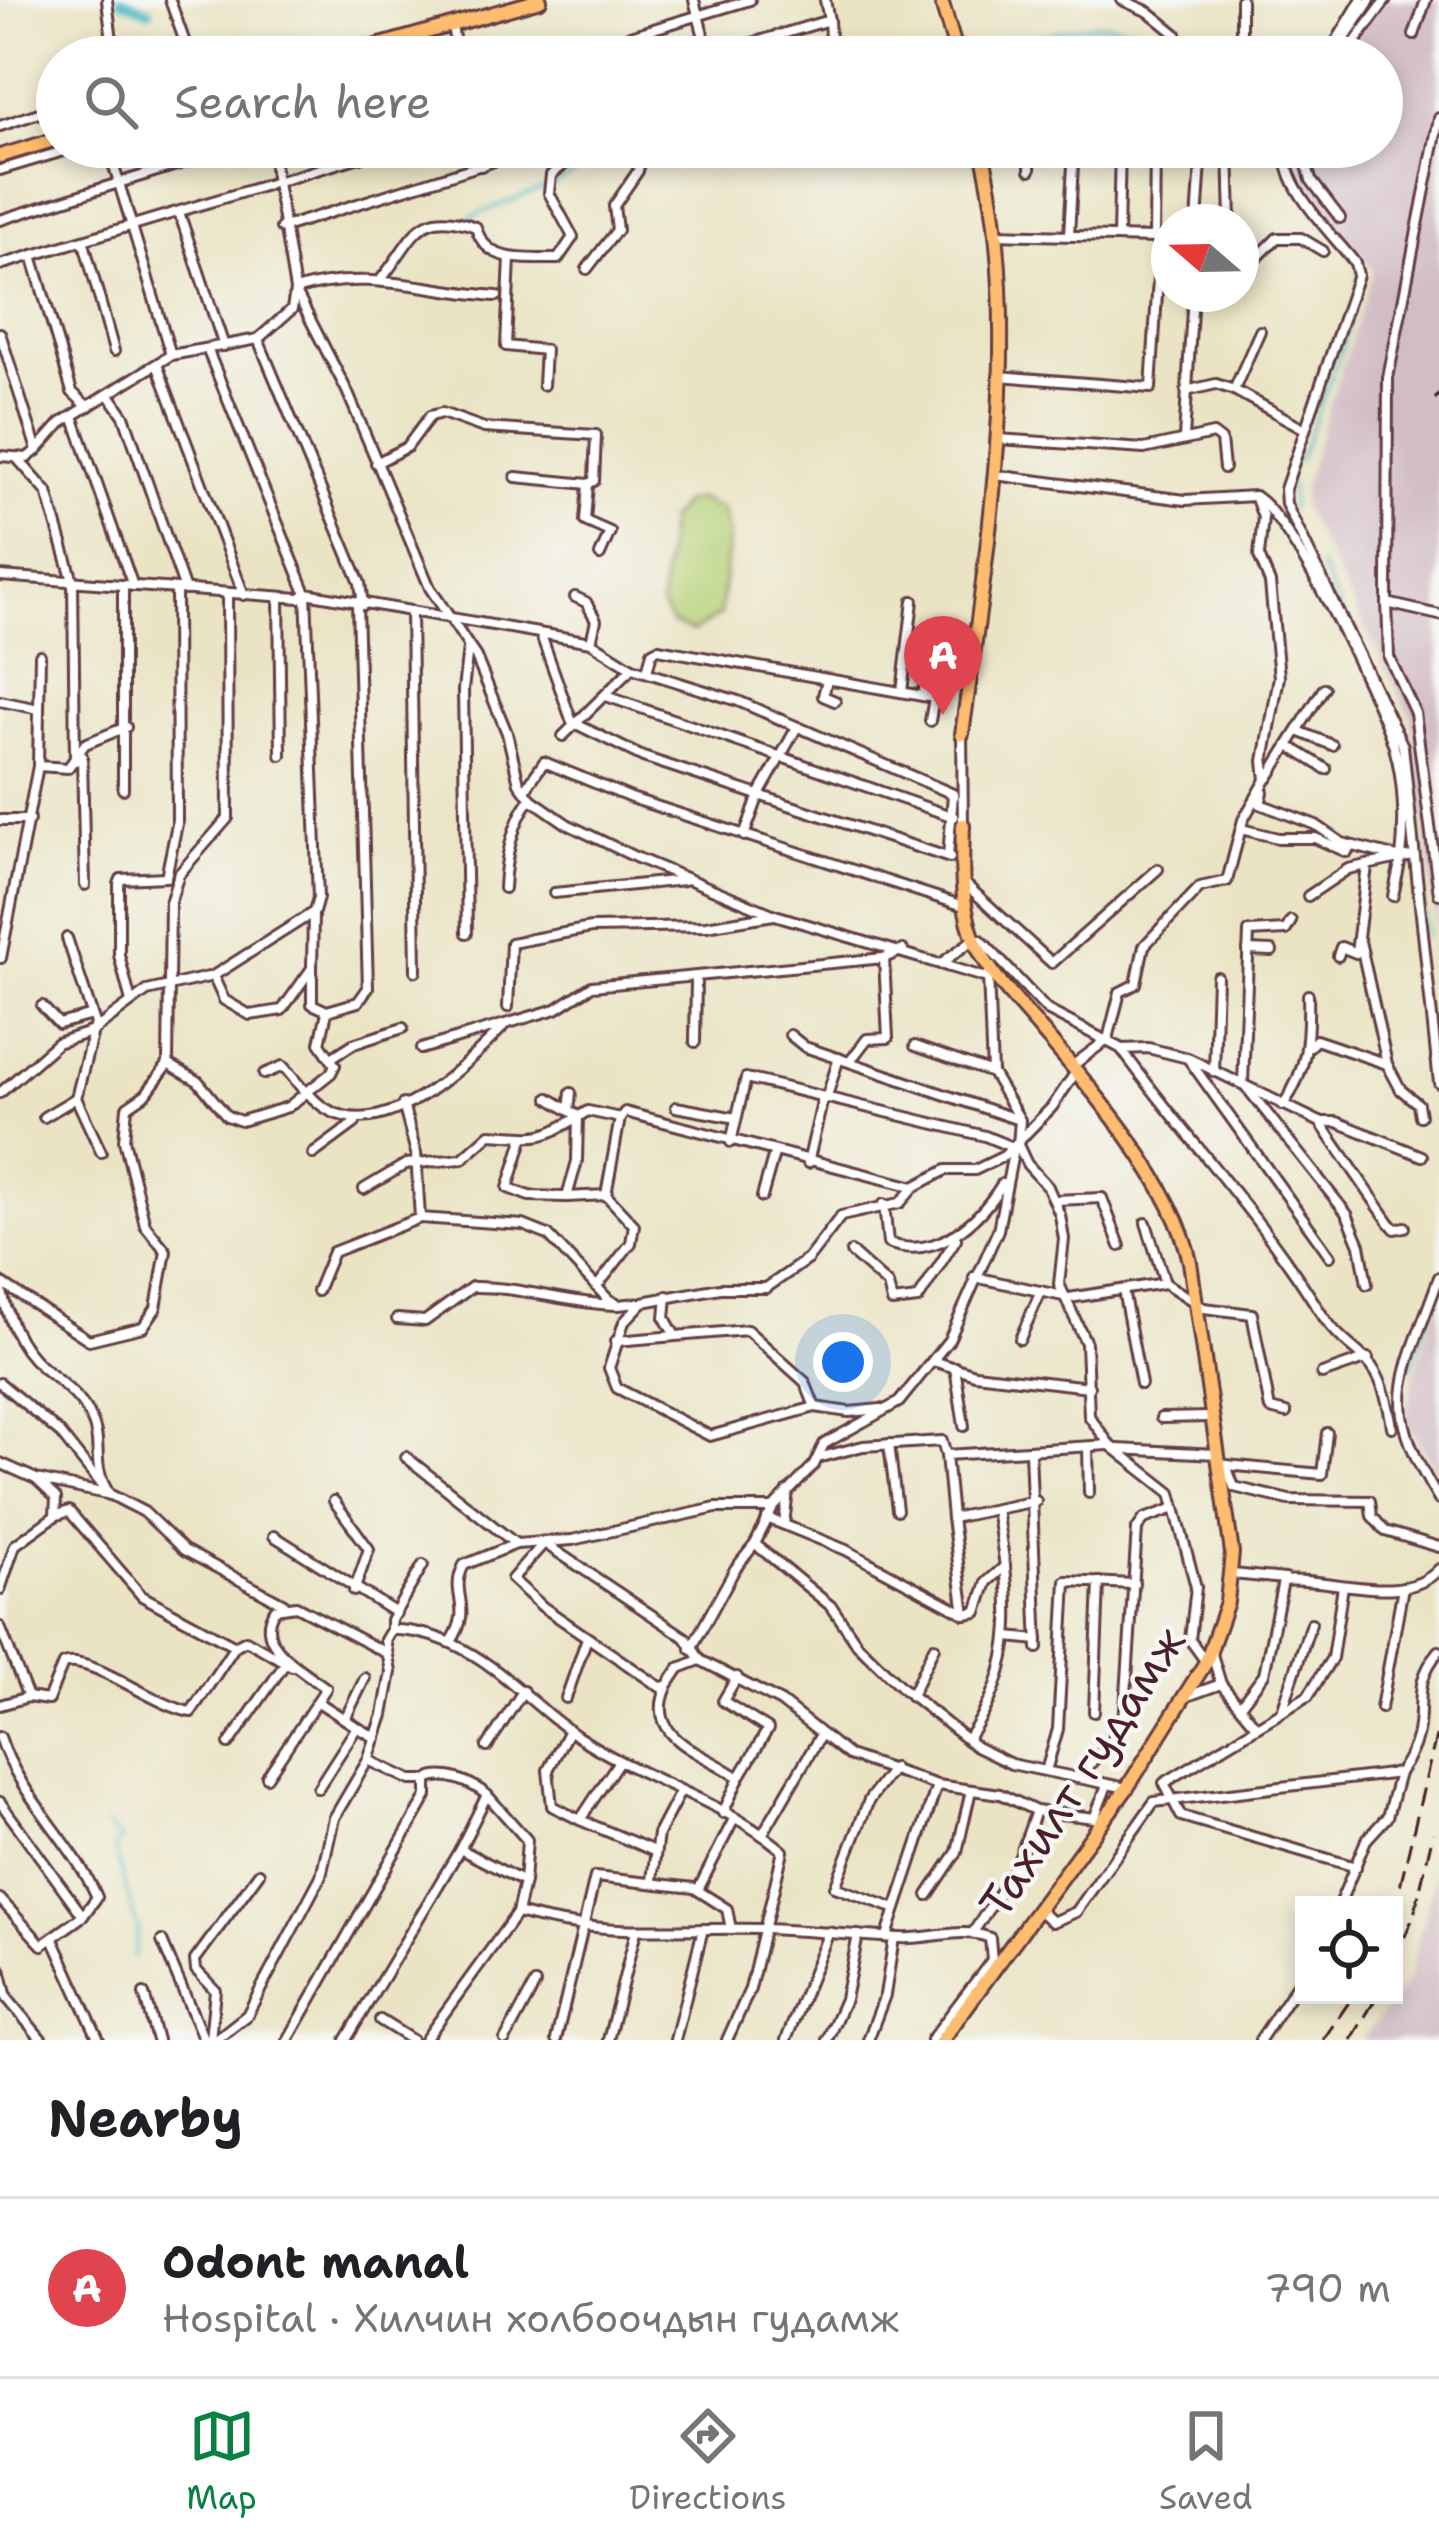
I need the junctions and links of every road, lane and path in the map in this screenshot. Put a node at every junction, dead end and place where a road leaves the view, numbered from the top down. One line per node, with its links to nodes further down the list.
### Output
1 (170, 0): 19 (street)
2 (540, 0): 15 (main road)
3 (694, 0): 13 (street)
4 (750, 0): 13 (street)
5 (825, 0): 14 (street)
6 (941, 0): 26 (main road)
7 (1122, 0): 16 (street)
8 (1240, 0): 27 (street)
9 (1366, 0): 28 (street)
10 (1386, 0): 29 (street)
11 (1426, 0): 17 (street)
12 (107, 2): 18 (street)
13 (699, 17): 22 (street); 23 (street)
14 (829, 20): 24 (street); 25 (street)
15 (452, 25): 20 (main road); 21 (street)
16 (1176, 34)
17 (1414, 35)
18 (111, 36)
19 (183, 36)
20 (413, 36)
21 (454, 36)
22 (633, 36)
23 (704, 36)
24 (776, 36)
25 (830, 36)
26 (952, 36)
27 (1241, 36)
28 (1343, 36)
29 (1359, 36)
30 (36, 114): 32 (street)
31 (1439, 118): 116 (street)
32 (0, 126)
33 (36, 146): 34 (main road)
34 (0, 157)
35 (36, 159): 51 (street)
36 (113, 168): 53 (street)
37 (169, 168): 53 (street)
38 (273, 168): 52 (street)
39 (317, 168): 52 (street)
40 (475, 168): 60 (street)
41 (560, 168): 70 (street)
42 (639, 168): 72 (street)
43 (984, 168): 62 (main road)
44 (1073, 168): 63 (street)
45 (1120, 168): 64 (street)
46 (1155, 168): 54 (street)
47 (1201, 168): 55 (street)
48 (1230, 168): 56 (street)
49 (1288, 168): 93 (street)
50 (1308, 168): 58 (street)
51 (0, 170)
52 (274, 180): 57 (street); 60 (street)
53 (117, 185): 59 (street); 61 (street)
54 (1154, 204)
55 (1198, 204)
56 (1231, 204)
57 (180, 215): 61 (street); 81 (street)
58 (1340, 218)
59 (0, 220)
60 (281, 228): 74 (street)
61 (132, 229): 66 (street); 84 (street)
62 (994, 234): 63 (street); 86 (main road)
63 (1069, 235): 64 (street)
64 (1118, 237): 65 (street)
65 (1151, 238)
66 (85, 243): 68 (street); 82 (street)
67 (1323, 251): 69 (street)
68 (32, 255): 71 (street); 91 (street)
69 (1259, 256)
70 (510, 258): 73 (street); 87 (street)
71 (0, 265)
72 (587, 269)
73 (382, 278): 74 (street); 75 (street)
74 (295, 290): 80 (street); 99 (street)
75 (497, 296)
76 (1156, 312): 86 (street)
77 (1191, 312): 89 (street)
78 (1260, 331): 88 (street)
79 (0, 333): 96 (street)
80 (258, 339): 81 (street); 117 (street)
81 (224, 346): 83 (street)
82 (114, 351)
83 (208, 351): 84 (street); 110 (street)
84 (170, 356): 85 (street)
85 (158, 368): 90 (street); 112 (street)
86 (996, 376): 95 (main road)
87 (543, 385)
88 (1234, 390): 89 (street); 93 (street)
89 (1186, 392): 94 (street)
90 (110, 396): 91 (street); 109 (street)
91 (88, 407): 92 (street)
92 (73, 416): 96 (street); 108 (street)
93 (1305, 429): 160 (street)
94 (1184, 438): 95 (street); 100 (street)
95 (997, 439): 101 (main road)
96 (37, 450): 98 (street)
97 (0, 456): 98 (street)
98 (16, 458): 107 (street)
99 (376, 463): 103 (street); 120 (street)
100 (1223, 468)
101 (995, 475): 104 (street); 141 (main road)
102 (516, 477): 103 (street)
103 (588, 484): 105 (street)
104 (1255, 496): 150 (street); 161 (street)
105 (600, 555)
106 (0, 576): 107 (street)
107 (73, 581): 108 (street); 147 (street)
108 (128, 586): 109 (street); 139 (street)
109 (180, 590): 111 (street); 166 (street)
110 (306, 593): 113 (street); 117 (street); 176 (street)
111 (227, 594): 112 (street); 165 (street)
112 (244, 596): 113 (street)
113 (279, 597): 145 (street)
114 (575, 597): 123 (street)
115 (913, 601): 130 (street)
116 (1387, 603): 119 (street); 172 (street)
117 (360, 604): 118 (street); 203 (street)
118 (411, 611): 120 (street); 193 (street)
119 (1439, 615)
120 (454, 622): 122 (street); 124 (street)
121 (933, 625): 132 (street)
122 (540, 633): 123 (street); 137 (street)
123 (591, 642): 126 (street)
124 (468, 646): 152 (street); 179 (street)
125 (40, 655): 135 (street)
126 (632, 668): 127 (street); 131 (street)
127 (647, 672): 128 (street); 138 (street)
128 (826, 680): 130 (street); 134 (street)
129 (1324, 688): 140 (street)
130 (902, 692): 132 (street)
131 (606, 696): 137 (street); 146 (street)
132 (923, 696): 136 (street)
133 (0, 700): 135 (street)
134 (835, 700)
135 (40, 710): 148 (street)
136 (930, 721)
137 (572, 722): 142 (street); 153 (street)
138 (797, 727): 146 (street); 156 (street)
139 (126, 728): 147 (street); 151 (street)
140 (1298, 731): 143 (street); 144 (street)
141 (962, 734): 156 (street, Тахилт гудамж)
142 (563, 736)
143 (1333, 745)
144 (1289, 746): 149 (street); 150 (street)
145 (280, 755)
146 (778, 757): 153 (street); 156 (street)
147 (78, 759): 148 (street); 169 (street)
148 (38, 766): 155 (street)
149 (1326, 769)
150 (1266, 780): 157 (street); 159 (street)
151 (123, 789)
152 (528, 794): 158 (street); 167 (street); 170 (street)
153 (759, 795): 158 (street); 162 (street)
154 (0, 820): 155 (street)
155 (29, 820): 189 (street)
156 (958, 821): 162 (main road, Тахилт гудамж)
157 (1241, 829): 159 (street); 183 (street)
158 (744, 836): 175 (street)
159 (1350, 846): 161 (street)
160 (1414, 856): 161 (street); 226 (street)
161 (1401, 858): 163 (street); 174 (street)
162 (955, 860): 168 (main road, Тахилт гудамж)
163 (1367, 866): 173 (street); 182 (street)
164 (1157, 869): 168 (street)
165 (179, 874): 166 (street); 198 (street)
166 (166, 877): 200 (street)
167 (691, 880): 171 (street); 177 (street)
168 (963, 881): 175 (main road, Тахилт гудамж)
169 (85, 885)
170 (504, 888)
171 (554, 893)
172 (1439, 894)
173 (1308, 896)
174 (1393, 896)
175 (964, 906): 181 (main road, Тахилт гудамж)
176 (314, 912): 192 (street); 195 (street)
177 (776, 915): 185 (street); 202 (street)
178 (1291, 921): 186 (street)
179 (467, 933)
180 (67, 938): 204 (street)
181 (974, 939): 191 (street); 194 (main road, Тахилт гудамж); 209 (street)
182 (1360, 941): 188 (street); 220 (street)
183 (1144, 946): 184 (street); 209 (street)
184 (1131, 947)
185 (904, 950): 190 (street); 191 (street)
186 (1248, 950): 187 (street); 225 (street)
187 (1272, 951)
188 (1339, 956)
189 (2, 958)
190 (884, 958): 197 (street); 218 (street)
191 (941, 962): 194 (street)
192 (312, 968): 195 (street); 203 (street)
193 (416, 971)
194 (989, 973): 221 (main road, Тахилт гудамж); 224 (street)
195 (213, 976): 198 (street)
196 (1217, 977): 222 (street)
197 (696, 979): 205 (street); 210 (street)
198 (166, 988): 200 (street); 219 (street)
199 (1308, 995): 212 (street)
200 (131, 1002): 207 (street)
201 (42, 1006): 204 (street)
202 (508, 1006)
203 (327, 1011): 215 (street)
204 (92, 1015): 207 (street)
205 (503, 1027): 213 (street); 233 (street)
206 (403, 1028): 215 (street)
207 (93, 1031): 229 (street); 230 (street)
208 (790, 1035): 216 (street)
209 (1108, 1039): 214 (street); 221 (street)
210 (695, 1042)
211 (915, 1046): 224 (street)
212 (1309, 1046): 220 (street); 234 (street)
213 (422, 1049)
214 (1121, 1049): 217 (street); 286 (street)
215 (332, 1058): 227 (street)
216 (839, 1058): 218 (street); 231 (street)
217 (1188, 1058): 222 (street); 267 (street)
218 (850, 1060): 242 (street)
219 (168, 1064): 227 (street); 270 (street)
220 (1387, 1064): 237 (street)
221 (1074, 1069): 246 (street); 281 (main road, Тахилт гудамж)
222 (1214, 1072): 225 (street)
223 (264, 1073): 227 (street)
224 (992, 1073): 242 (street)
225 (1243, 1083): 234 (street); 273 (street)
226 (1439, 1083)
227 (306, 1093): 239 (street)
228 (571, 1093): 236 (street)
229 (0, 1094)
230 (76, 1098): 238 (street); 247 (street)
231 (824, 1098): 241 (street); 246 (street); 251 (street)
232 (549, 1099): 236 (street)
233 (403, 1104): 239 (street); 252 (street)
234 (1283, 1105): 243 (street)
235 (676, 1107): 241 (street)
236 (574, 1113): 240 (street); 244 (street); 257 (street)
237 (1420, 1117)
238 (44, 1118)
239 (367, 1118): 248 (street)
240 (620, 1118): 245 (street); 256 (street)
241 (736, 1118): 245 (street)
242 (1020, 1120): 246 (street)
243 (1321, 1122): 250 (street); 263 (street)
244 (524, 1136): 252 (street); 257 (street)
245 (731, 1142): 249 (street)
246 (1016, 1146): 253 (street); 254 (street); 259 (street)
247 (100, 1152)
248 (314, 1154)
249 (774, 1154): 251 (street); 258 (street)
250 (1422, 1156)
251 (808, 1162): 254 (street)
252 (417, 1163): 255 (street); 261 (street)
253 (1006, 1178): 264 (street); 268 (street)
254 (914, 1187): 260 (street)
255 (364, 1189)
256 (606, 1196): 257 (street); 272 (street)
257 (567, 1197)
258 (762, 1197)
259 (1053, 1200): 265 (street); 278 (street)
260 (884, 1204): 264 (street); 277 (street)
261 (420, 1218): 272 (street); 275 (street)
262 (1146, 1223): 271 (street)
263 (1406, 1227)
264 (964, 1228): 266 (street)
265 (1120, 1246)
266 (850, 1252)
267 (1330, 1256)
268 (974, 1276): 276 (street); 287 (street)
269 (1439, 1277): 315 (street)
270 (0, 1282): 311 (street)
271 (1165, 1283): 274 (street); 281 (street)
272 (599, 1284): 280 (street)
273 (1367, 1284)
274 (1123, 1290): 278 (street); 291 (street)
275 (317, 1291)
276 (1042, 1291): 278 (street); 284 (street)
277 (667, 1296): 279 (street); 283 (street)
278 (1066, 1297): 292 (street)
279 (643, 1302): 280 (street); 285 (street)
280 (618, 1304): 282 (street)
281 (1196, 1305): 295 (street); 297 (main road, Тахилт гудамж)
282 (397, 1319)
283 (675, 1335): 285 (street); 294 (street)
284 (1020, 1339)
285 (616, 1341): 294 (street)
286 (1368, 1358): 289 (street); 299 (street)
287 (933, 1361): 288 (street); 293 (street)
288 (955, 1367): 292 (street); 298 (street)
289 (1322, 1374)
290 (0, 1384): 311 (street)
291 (1141, 1384)
292 (1089, 1387): 303 (street)
293 (898, 1402): 294 (street); 307 (street)
294 (815, 1407)
295 (1286, 1413)
296 (1161, 1418): 297 (street)
297 (1211, 1418): 308 (main road, Тахилт гудамж)
298 (964, 1426)
299 (1392, 1427)
300 (1327, 1433): 308 (street)
301 (889, 1444): 305 (street); 307 (street); 320 (street)
302 (1088, 1447): 303 (street); 304 (street); 313 (street)
303 (1114, 1447): 308 (street); 319 (street)
304 (1030, 1451): 305 (street); 317 (street)
305 (946, 1455): 324 (street)
306 (406, 1457): 328 (street)
307 (818, 1458): 312 (street)
308 (1221, 1460): 330 (street); 334 (main road, Тахилт гудамж)
309 (0, 1463): 310 (street)
310 (36, 1479): 314 (street); 322 (street)
311 (104, 1486): 314 (street)
312 (788, 1491): 318 (street); 325 (street)
313 (1089, 1493)
314 (111, 1495): 342 (street)
315 (1439, 1500)
316 (334, 1501): 341 (street)
317 (1036, 1501): 321 (street); 348 (street)
318 (773, 1508): 323 (street); 327 (street)
319 (1175, 1508): 337 (street); 356 (street)
320 (897, 1510)
321 (996, 1510): 324 (street); 332 (street)
322 (55, 1516): 340 (street); 351 (street)
323 (767, 1518): 325 (street); 329 (street)
324 (952, 1518): 344 (street)
325 (784, 1524): 344 (street)
326 (274, 1536): 341 (street)
327 (544, 1543): 328 (street); 349 (street); 353 (street)
328 (516, 1544): 350 (street)
329 (755, 1544): 353 (street); 364 (street)
330 (1439, 1546)
331 (422, 1564): 343 (street)
332 (1005, 1566): 344 (street); 348 (street)
333 (1439, 1569): 339 (street)
334 (1232, 1574): 335 (street); 356 (main road, Тахилт гудамж)
335 (1286, 1580): 338 (street); 369 (street)
336 (1099, 1582): 337 (street); 373 (street); 387 (street)
337 (1134, 1584): 391 (street)
338 (1343, 1586): 339 (street); 371 (street)
339 (1403, 1587): 372 (street)
340 (0, 1590)
341 (353, 1592): 343 (street)
342 (285, 1604): 355 (street); 358 (street)
343 (396, 1613): 347 (street)
344 (965, 1614)
345 (1311, 1623): 371 (street)
346 (0, 1627): 365 (street)
347 (392, 1630): 350 (street); 355 (street)
348 (1008, 1637): 381 (street)
349 (587, 1638): 362 (street); 367 (street)
350 (451, 1642): 363 (street)
351 (235, 1646): 358 (street); 365 (street)
352 (934, 1647): 364 (street)
353 (691, 1649): 357 (street)
354 (1439, 1651): 388 (street)
355 (387, 1654): 380 (street)
356 (1209, 1656): 361 (street); 366 (main road, Тахилт гудамж)
357 (700, 1660): 359 (street); 362 (street)
358 (288, 1666): 368 (street); 382 (street)
359 (737, 1677): 378 (street); 390 (street)
360 (365, 1678): 374 (street)
361 (1221, 1684): 366 (street); 369 (street)
362 (668, 1686): 390 (street)
363 (523, 1691): 377 (street); 383 (street)
364 (911, 1696): 381 (street)
365 (28, 1697): 370 (street)
366 (1185, 1697): 396 (main road, Тахилт гудамж)
367 (566, 1698)
368 (318, 1702): 374 (street); 389 (street)
369 (1241, 1703): 375 (street)
370 (0, 1705)
371 (1283, 1708): 375 (street)
372 (1381, 1708)
373 (1094, 1712)
374 (345, 1719): 376 (street)
375 (1255, 1725): 400 (street)
376 (357, 1727): 380 (street); 395 (street)
377 (569, 1730): 385 (street); 406 (street)
378 (820, 1736): 386 (street); 407 (street)
379 (0, 1737): 421 (street)
380 (376, 1738): 384 (street)
381 (967, 1740): 387 (street)
382 (229, 1744)
383 (487, 1747)
384 (368, 1760): 392 (street); 443 (street)
385 (619, 1761): 398 (street); 406 (street)
386 (893, 1768): 394 (street); 418 (street)
387 (1046, 1772): 391 (street)
388 (1400, 1774): 400 (street); 410 (street)
389 (267, 1777)
390 (739, 1778): 403 (street)
391 (1077, 1778): 393 (street)
392 (427, 1780): 399 (street); 444 (street)
393 (1108, 1784): 396 (street); 404 (street)
394 (937, 1785): 397 (street); 418 (street)
395 (318, 1788)
396 (1126, 1788): 404 (main road, Тахилт гудамж)
397 (971, 1790): 402 (street); 415 (street)
398 (680, 1792): 403 (street); 409 (street)
399 (487, 1795): 408 (street); 413 (street)
400 (1171, 1800): 410 (street); 419 (street)
401 (0, 1802): 421 (street)
402 (1036, 1811): 404 (street); 426 (street)
403 (723, 1814): 405 (street)
404 (1100, 1818): 419 (main road, Тахилт гудамж)
405 (734, 1819): 407 (street); 414 (street)
406 (580, 1820): 409 (street)
407 (762, 1835): 423 (street)
408 (460, 1850): 413 (street); 445 (street)
409 (654, 1851): 412 (street)
410 (1356, 1867): 416 (street)
411 (259, 1873): 443 (street)
412 (652, 1880): 414 (street); 424 (street)
413 (524, 1882): 420 (street)
414 (698, 1890): 422 (street)
415 (928, 1895)
416 (1343, 1896)
417 (0, 1899): 431 (street)
418 (893, 1908): 430 (street)
419 (1039, 1910): 433 (main road, Тахилт гудамж)
420 (518, 1913): 424 (street); 447 (street)
421 (83, 1916): 431 (street)
422 (730, 1929): 423 (street); 428 (street)
423 (763, 1929): 427 (street); 452 (street)
424 (583, 1930): 425 (street); 449 (street)
425 (636, 1930): 428 (street); 450 (street)
426 (974, 1931): 430 (street); 433 (street)
427 (829, 1932): 429 (street); 453 (street)
428 (701, 1933): 451 (street)
429 (858, 1935): 430 (street); 454 (street)
430 (890, 1937): 455 (street)
431 (53, 1939): 441 (street)
432 (162, 1941): 443 (street)
433 (990, 1968): 438 (main road, Тахилт гудамж)
434 (0, 1970): 440 (street)
435 (535, 1984): 448 (street)
436 (1295, 1988): 458 (street)
437 (144, 1994): 442 (street)
438 (954, 2018): 456 (street); 457 (main road, Тахилт гудамж)
439 (380, 2020): 446 (street)
440 (43, 2040)
441 (100, 2040)
442 (157, 2040)
443 (210, 2040)
444 (288, 2040)
445 (346, 2040)
446 (412, 2040)
447 (425, 2040)
448 (506, 2040)
449 (556, 2040)
450 (608, 2040)
451 (675, 2040)
452 (727, 2040)
453 (786, 2040)
454 (827, 2040)
455 (868, 2040)
456 (932, 2040)
457 (942, 2040)
458 (1261, 2040)

